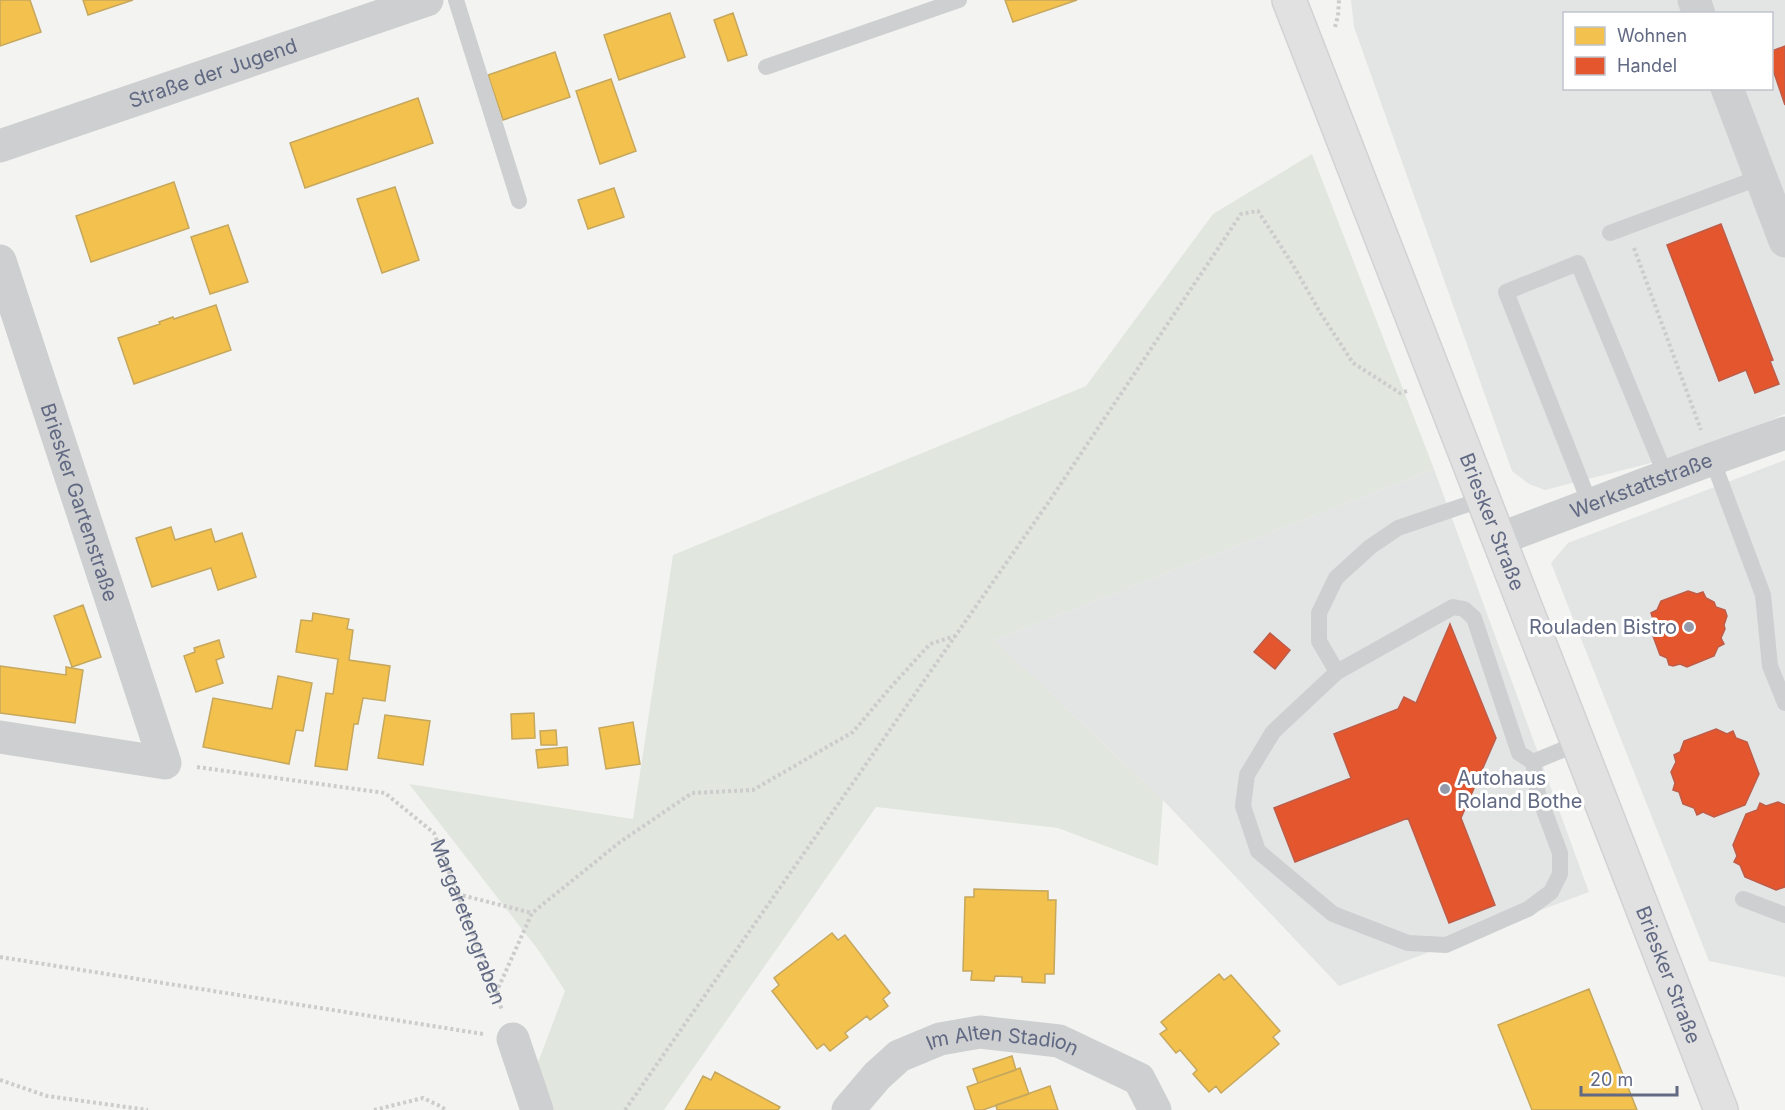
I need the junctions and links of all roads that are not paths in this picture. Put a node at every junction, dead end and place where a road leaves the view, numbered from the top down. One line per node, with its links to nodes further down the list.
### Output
1 (426, 0): 7 (street, Straße der Jugend)
2 (456, 0): 9 (lane)
3 (959, 0): 5 (lane)
4 (1289, 0): 16 (main road, Briesker Straße)
5 (766, 67)
6 (1728, 90): 8 (street)
7 (0, 146)
8 (1761, 177): 10 (lane); 11 (street)
9 (519, 201)
10 (1618, 230)
11 (1785, 241)
12 (0, 261): 21 (street, Briesker Gartenstraße)
13 (1785, 434): 14 (street, Werkstattstraße)
14 (1712, 459): 15 (street, Werkstattstraße); 20 (lane)
15 (1666, 476): 17 (street, Werkstattstraße); 17 (lane)
16 (1483, 499): 18 (main road, Briesker Straße); 19 (lane)
17 (1590, 504): 18 (street, Werkstattstraße)
18 (1498, 539): 22 (main road, Briesker Straße)
19 (1337, 672): 23 (lane); 23 (lane)
20 (1785, 703)
21 (0, 737)
22 (1579, 743): 23 (lane); 30 (main road, Briesker Straße)
23 (1533, 762)
24 (1743, 899): 25 (lane)
25 (1785, 915)
26 (513, 1039): 27 (street)
27 (537, 1110)
28 (848, 1110): 29 (street, Im Alten Stadion)
29 (1155, 1110)
30 (1721, 1110)

